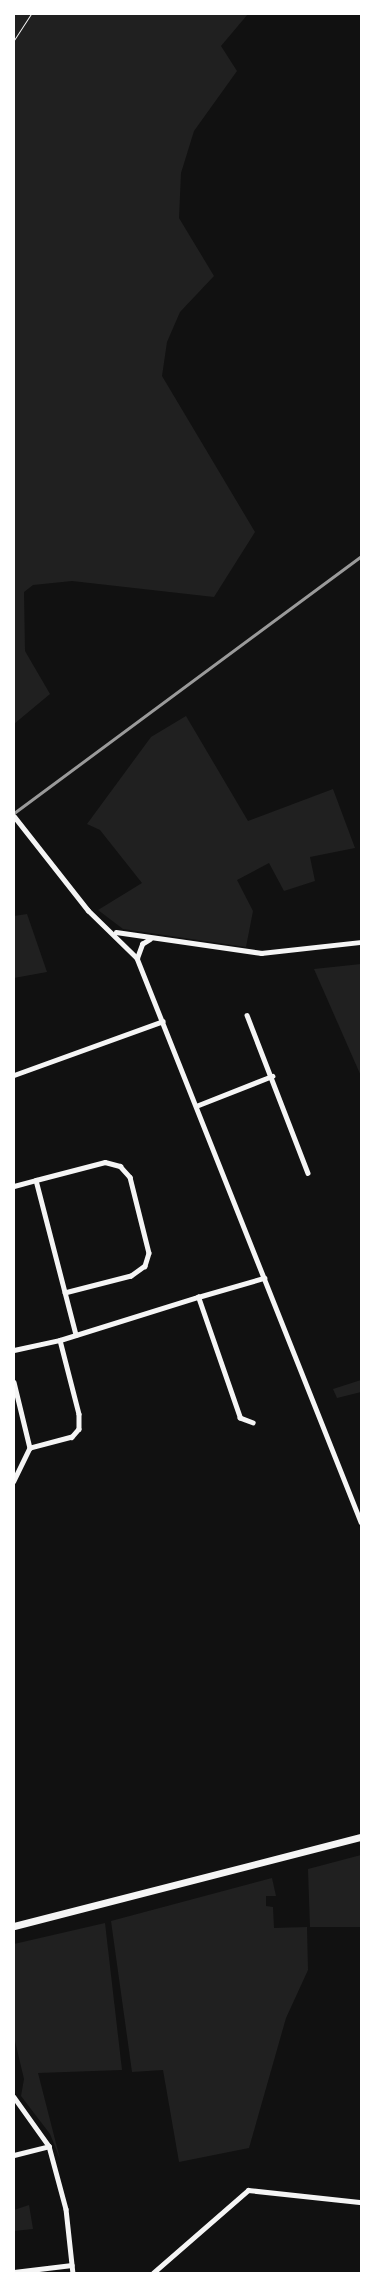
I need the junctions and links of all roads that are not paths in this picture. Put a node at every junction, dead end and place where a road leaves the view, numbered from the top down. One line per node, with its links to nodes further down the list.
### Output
1 (14, 816): 2 (street)
2 (115, 932): 3 (street); 5 (street)
3 (150, 939): 4 (street); 5 (street)
4 (361, 942)
5 (137, 958): 7 (street)
6 (247, 1014): 9 (street)
7 (163, 1021): 8 (street); 10 (street)
8 (14, 1075)
9 (272, 1076): 10 (street); 11 (street)
10 (196, 1106): 14 (street)
11 (308, 1173)
12 (36, 1180): 13 (street); 15 (street); 15 (street)
13 (14, 1186)
14 (264, 1278): 16 (street); 24 (street)
15 (65, 1293): 17 (street)
16 (198, 1297): 17 (street); 21 (street)
17 (76, 1335): 18 (street)
18 (60, 1340): 19 (street); 22 (street)
19 (14, 1350)
20 (14, 1382): 22 (street)
21 (253, 1423)
22 (30, 1448): 23 (street)
23 (14, 1481)
24 (361, 1522)
25 (361, 1837): 26 (main road)
26 (14, 1926)
27 (14, 2097): 28 (street)
28 (50, 2146): 29 (street); 31 (street)
29 (14, 2155)
30 (361, 2202): 34 (street)
31 (72, 2265): 32 (street); 33 (street)
32 (14, 2272)
33 (73, 2273)
34 (153, 2273)

